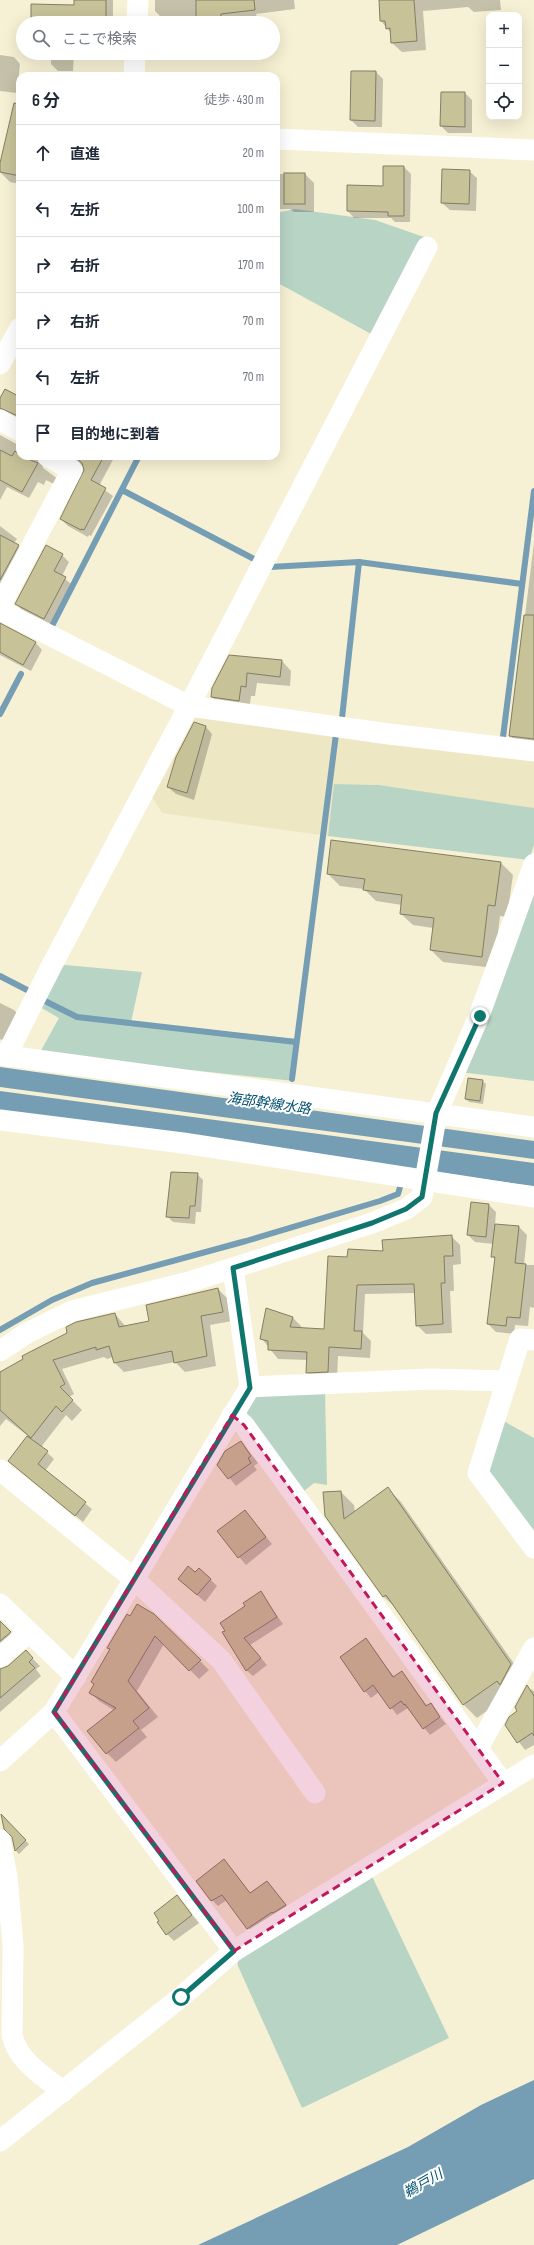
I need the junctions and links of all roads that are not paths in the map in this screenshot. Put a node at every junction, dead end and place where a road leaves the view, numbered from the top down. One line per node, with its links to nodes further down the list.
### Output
1 (138, 0): 2 (street)
2 (137, 16)
3 (135, 60): 4 (street)
4 (134, 72)
5 (280, 139): 6 (street)
6 (534, 150)
7 (427, 247): 15 (street)
8 (16, 335): 9 (street)
9 (0, 364)
10 (0, 420): 11 (street)
11 (16, 429)
12 (55, 460): 13 (street)
13 (0, 606)
14 (0, 610): 15 (street)
15 (189, 706): 16 (street); 18 (street)
16 (534, 751)
17 (534, 864): 19 (street)
18 (3, 1056): 19 (street)
19 (436, 1117): 21 (street); 22 (street)
20 (0, 1120): 22 (street)
21 (534, 1127)
22 (425, 1182): 23 (street); 24 (street)
23 (534, 1197)
24 (233, 1268): 26 (street); 28 (street)
25 (534, 1340): 27 (street)
26 (0, 1351)
27 (506, 1381): 28 (street); 31 (street)
28 (250, 1388): 29 (street)
29 (232, 1415): 32 (street); 39 (street)
30 (0, 1470): 32 (street)
31 (534, 1548)
32 (134, 1579): 37 (street); 43 (street)
33 (0, 1604): 34 (street)
34 (29, 1632): 36 (street); 37 (street)
35 (534, 1648): 39 (street)
36 (0, 1657)
37 (76, 1677): 38 (street)
38 (54, 1712): 40 (street); 45 (street)
39 (478, 1748): 42 (street)
40 (0, 1761)
41 (534, 1765): 42 (street)
42 (503, 1783): 45 (street)
43 (315, 1793)
44 (0, 1840): 46 (street)
45 (234, 1951): 46 (street)
46 (63, 2092): 47 (street)
47 (0, 2141)

